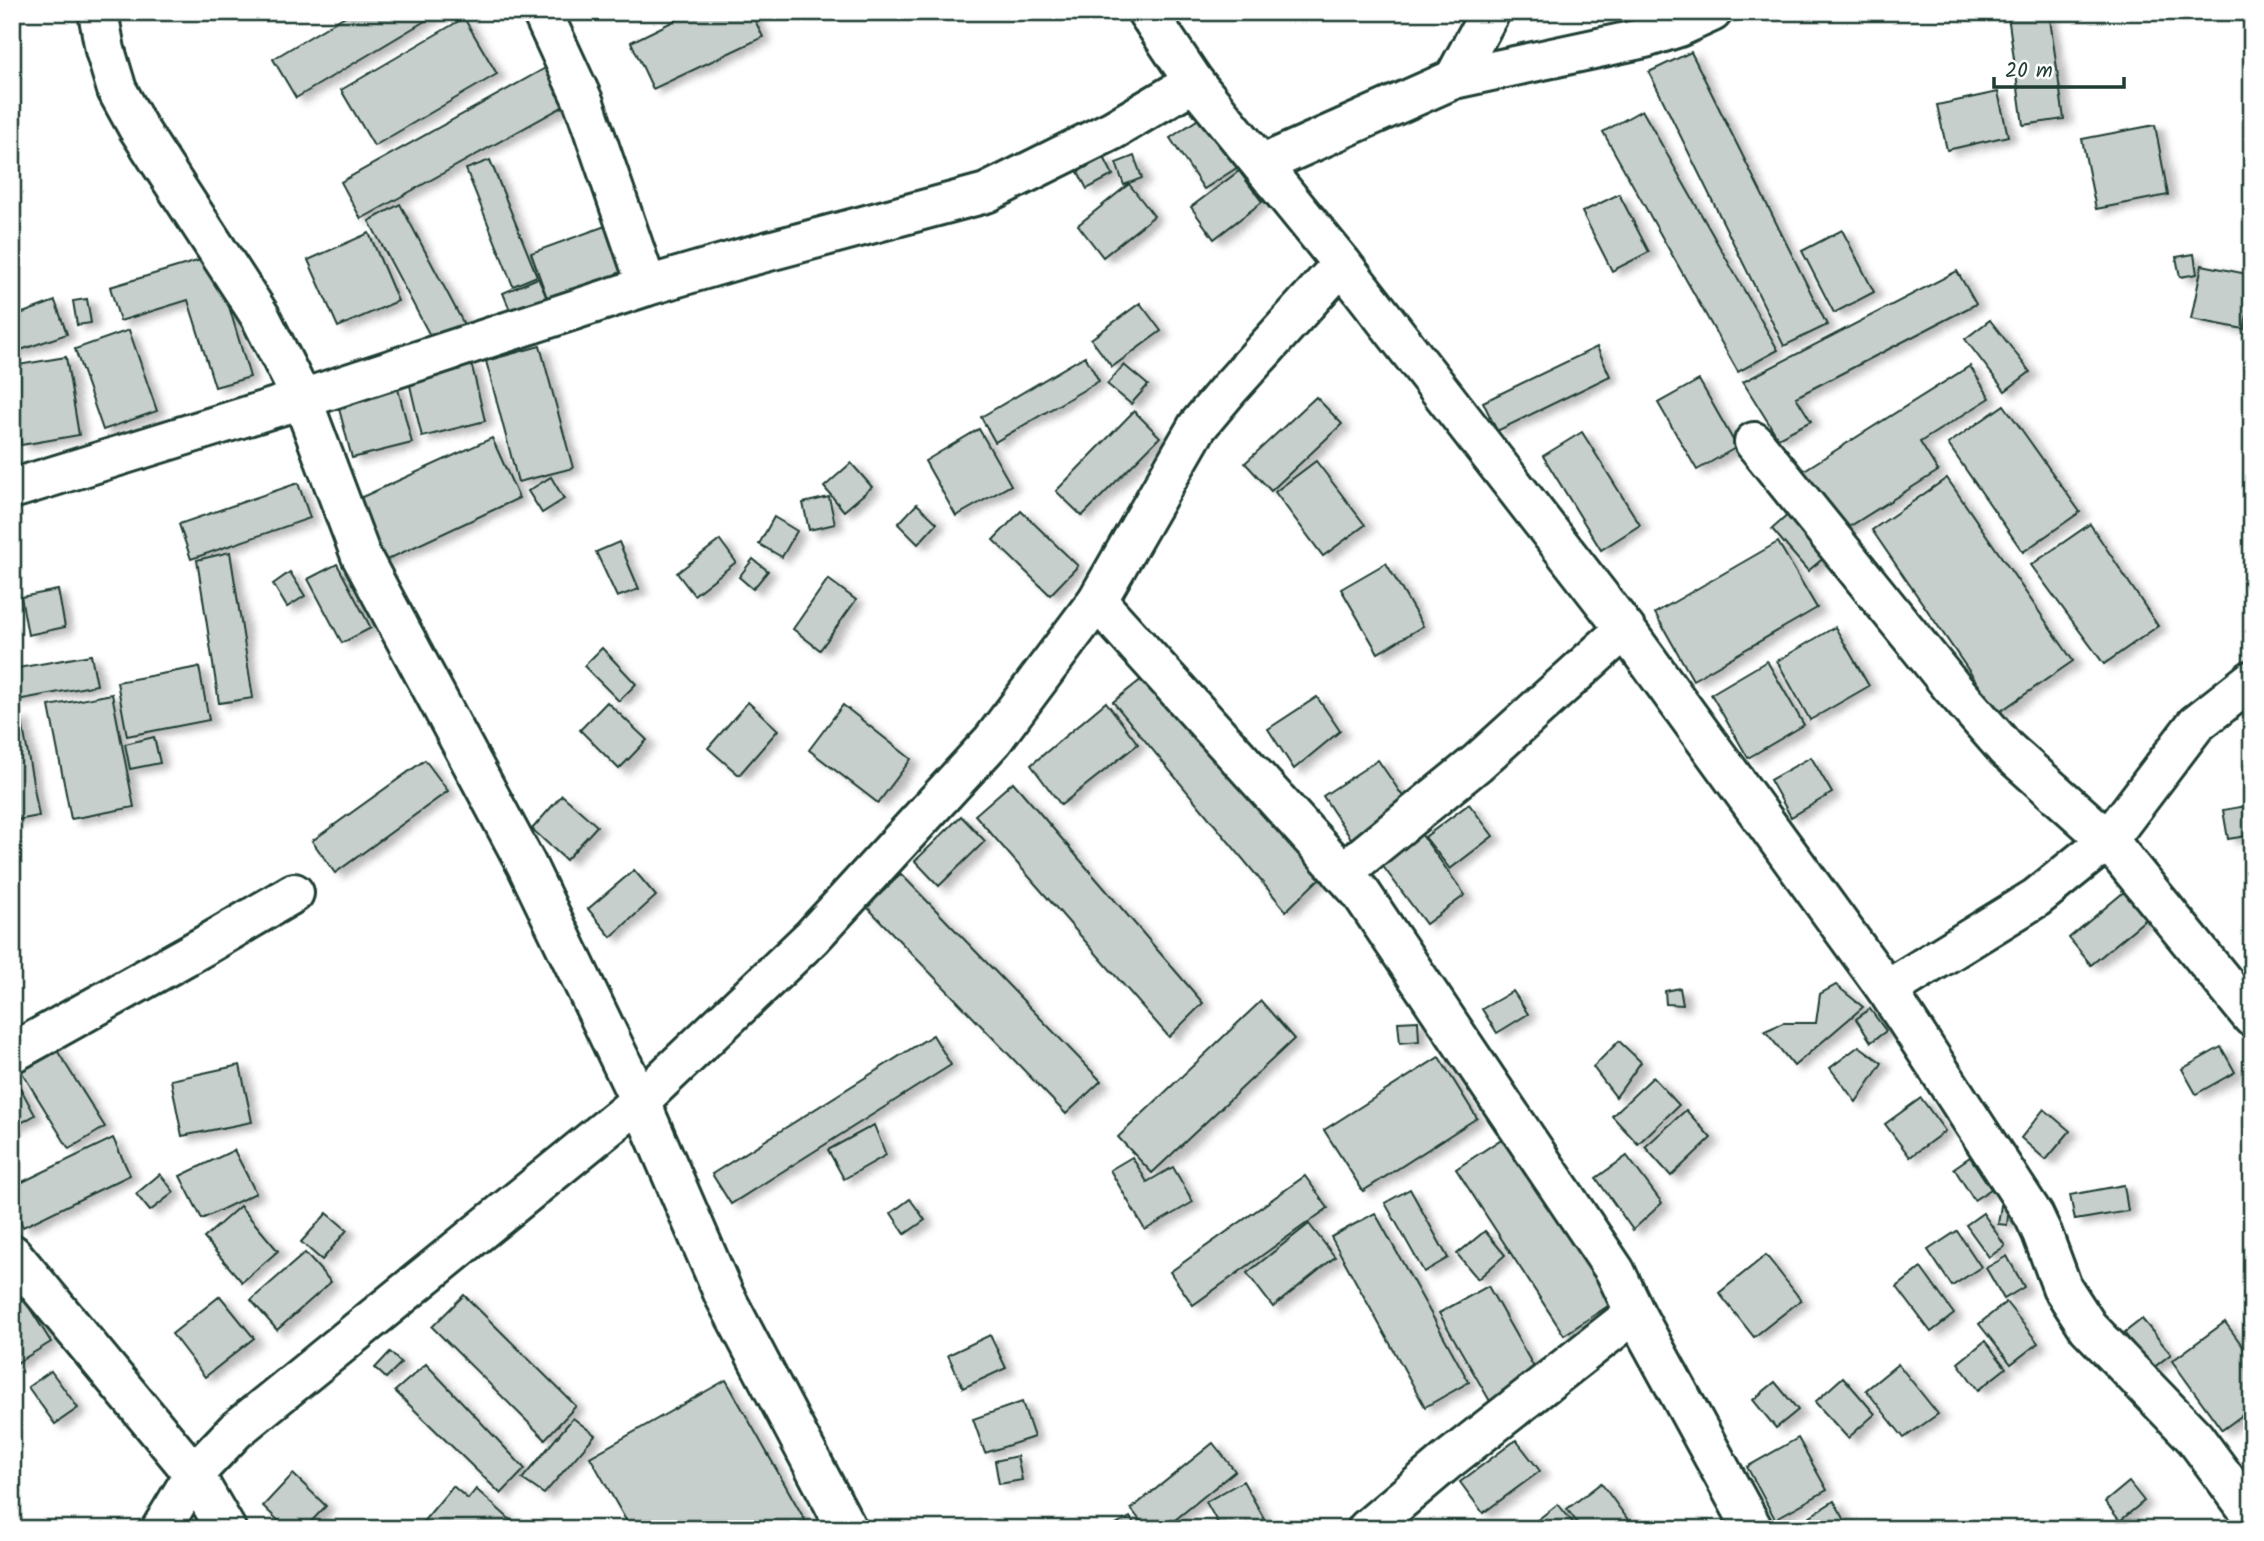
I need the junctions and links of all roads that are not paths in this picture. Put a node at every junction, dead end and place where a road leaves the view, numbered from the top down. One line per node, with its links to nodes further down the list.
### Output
1 (98, 12): 11 (street)
2 (542, 12): 10 (street)
3 (1147, 12): 7 (street)
4 (1490, 12): 6 (street)
5 (1712, 12): 6 (street)
6 (1454, 79): 8 (street)
7 (1194, 82): 8 (street); 10 (street)
8 (1263, 164): 9 (street)
9 (1342, 264): 14 (street); 15 (street)
10 (647, 286): 11 (street)
11 (302, 400): 13 (street); 23 (street)
12 (1754, 442): 17 (street)
13 (12, 489)
14 (1097, 601): 18 (street); 23 (street)
15 (1625, 629): 18 (street); 20 (street)
16 (2252, 680): 17 (street)
17 (2108, 840): 20 (street); 21 (street)
18 (1342, 873): 25 (street)
19 (294, 893): 22 (street)
20 (1887, 990): 27 (street)
21 (2252, 1017)
22 (12, 1053)
23 (640, 1101): 26 (street); 30 (street)
24 (12, 1254): 26 (street)
25 (1634, 1313): 31 (street); 32 (street)
26 (194, 1474): 28 (street); 29 (street)
27 (2252, 1515)
28 (161, 1529)
29 (226, 1529)
30 (847, 1529)
31 (1367, 1529)
32 (1752, 1529)

